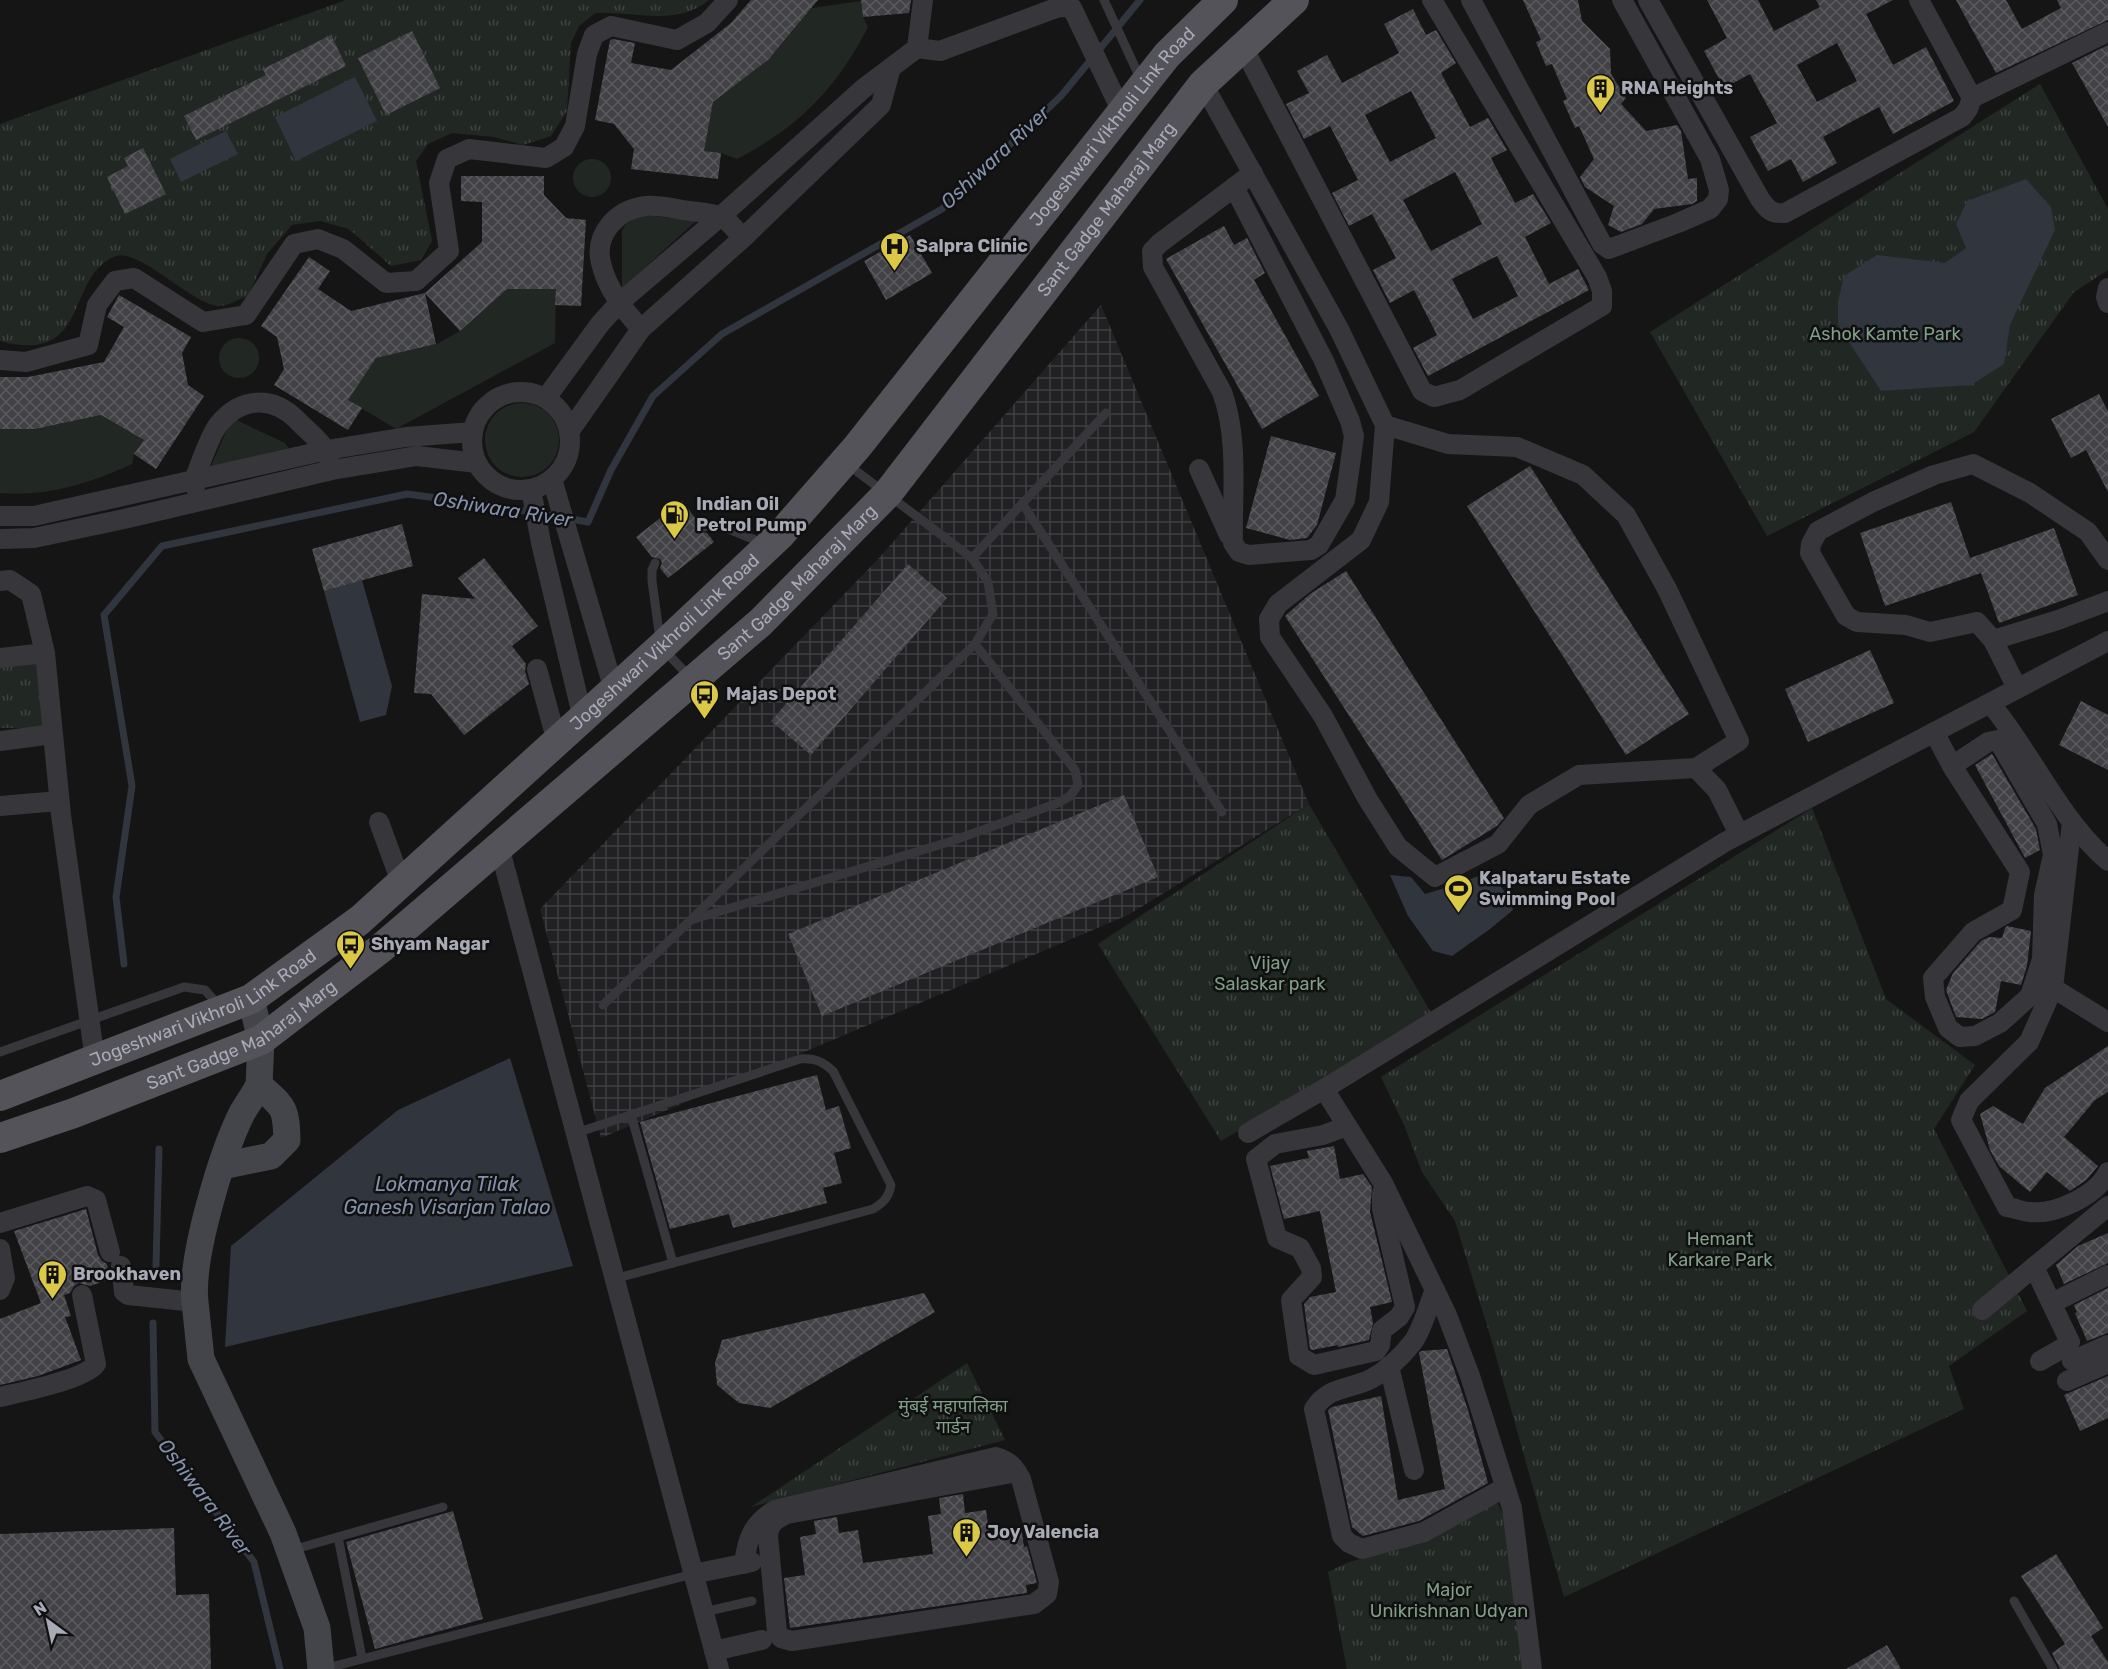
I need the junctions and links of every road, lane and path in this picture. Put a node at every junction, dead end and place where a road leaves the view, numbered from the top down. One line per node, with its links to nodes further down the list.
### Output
1 (728, 0): 27 (street)
2 (923, 0): 13 (street)
3 (1104, 0): 16 (lane)
4 (1294, 0): 12 (main road, Sant Gadge Maharaj Marg)
5 (1432, 0): 12 (street)
6 (1471, 0): 7 (street)
7 (1622, 0)
8 (1648, 0): 17 (street)
9 (1919, 0): 17 (street)
10 (1215, 3): 16 (main road, Jogeshwari Vikhroli Link Road)
11 (2108, 32): 17 (street)
12 (1243, 47): 15 (main road, Sant Gadge Maharaj Marg)
13 (917, 48): 14 (street); 18 (street)
14 (890, 71): 21 (street); 22 (street)
15 (1203, 84): 19 (street); 40 (main road, Sant Gadge Maharaj Marg)
16 (1143, 85): 18 (main road, Jogeshwari Vikhroli Link Road)
17 (1972, 98)
18 (1122, 112): 34 (main road, Jogeshwari Vikhroli Link Road)
19 (1253, 173): 20 (street); 30 (street)
20 (1234, 187): 47 (street); 47 (street)
21 (721, 216): 22 (street); 24 (street); 24 (street)
22 (743, 238): 26 (street)
23 (2108, 288): 25 (street)
24 (619, 303): 26 (street); 28 (street)
25 (2108, 303)
26 (641, 329): 32 (street)
27 (0, 360)
28 (546, 398): 31 (street); 32 (street)
29 (1106, 413): 43 (lane)
30 (1385, 425): 71 (street); 71 (street)
31 (473, 432): 33 (street); 35 (street)
32 (569, 432): 39 (street)
33 (327, 450): 37 (street); 38 (street); 38 (street)
34 (844, 462): 40 (lane); 48 (main road, Jogeshwari Vikhroli Link Road)
35 (477, 463): 37 (street); 41 (street)
36 (1199, 469): 47 (street)
37 (332, 470): 42 (street)
38 (194, 480): 42 (street); 44 (street)
39 (555, 488): 41 (street); 63 (street)
40 (888, 493): 49 (lane); 61 (main road, Sant Gadge Maharaj Marg)
41 (532, 496): 65 (street)
42 (198, 502): 46 (street)
43 (1022, 504): 49 (lane); 74 (lane)
44 (0, 516)
45 (704, 527): 48 (lane)
46 (0, 539)
47 (1233, 543)
48 (769, 545): 57 (main road, Jogeshwari Vikhroli Link Road)
49 (972, 558): 56 (lane)
50 (2108, 560): 54 (street)
51 (655, 563): 57 (lane)
52 (0, 581): 58 (street)
53 (2108, 601): 54 (street)
54 (1993, 640): 62 (street)
55 (2108, 641): 62 (street)
56 (975, 644): 81 (lane); 81 (lane)
57 (662, 647): 61 (lane); 63 (main road, Jogeshwari Vikhroli Link Road)
58 (45, 653): 59 (street); 67 (street)
59 (0, 658)
60 (537, 669): 69 (street)
61 (692, 679): 78 (main road, Sant Gadge Maharaj Marg)
62 (2017, 688): 64 (street)
63 (614, 690): 65 (main road, Jogeshwari Vikhroli Link Road)
64 (1990, 703): 66 (street); 76 (street)
65 (583, 719): 69 (main road, Jogeshwari Vikhroli Link Road)
66 (1934, 732): 70 (street); 77 (street)
67 (53, 734): 68 (street); 72 (street)
68 (0, 741)
69 (557, 742): 80 (main road, Jogeshwari Vikhroli Link Road)
70 (1952, 766): 70 (street)
71 (1696, 768): 77 (street)
72 (59, 801): 73 (street); 86 (street)
73 (0, 806)
74 (1222, 812)
75 (379, 822): 80 (street)
76 (2072, 822): 79 (street); 82 (street)
77 (1739, 834): 92 (street)
78 (499, 846): 88 (main road, Sant Gadge Maharaj Marg); 96 (street)
79 (2108, 861)
80 (401, 882): 83 (main road, Jogeshwari Vikhroli Link Road)
81 (691, 920): 84 (lane)
82 (2053, 988): 87 (street); 100 (street)
83 (250, 999): 85 (main road, Jogeshwari Vikhroli Link Road); 88 (main road)
84 (603, 1005)
85 (221, 1011): 86 (lane); 90 (main road, Jogeshwari Vikhroli Link Road)
86 (89, 1020): 89 (lane); 90 (street)
87 (2108, 1022)
88 (261, 1040): 91 (main road); 98 (main road, Sant Gadge Maharaj Marg)
89 (0, 1052)
90 (95, 1060): 93 (main road, Jogeshwari Vikhroli Link Road)
91 (260, 1085): 99 (main road); 99 (main road)
92 (1324, 1089): 95 (street); 97 (street)
93 (0, 1096)
94 (631, 1115): 96 (lane); 105 (lane); 105 (lane)
95 (1347, 1126): 101 (street); 101 (street)
96 (576, 1133): 108 (street)
97 (1248, 1133)
98 (0, 1138)
99 (222, 1166): 112 (main road)
100 (2108, 1172)
101 (1383, 1183): 110 (street)
102 (2108, 1206): 106 (street)
103 (0, 1223): 112 (street)
104 (0, 1249): 109 (street)
105 (673, 1263): 108 (lane)
106 (2034, 1267): 113 (street); 114 (street)
107 (2108, 1275): 113 (street)
108 (614, 1279): 128 (street)
109 (0, 1290)
110 (1435, 1290): 119 (street); 124 (street)
111 (81, 1294): 121 (street)
112 (195, 1302): 127 (main road)
113 (2052, 1303): 116 (street)
114 (1982, 1310)
115 (2108, 1345): 117 (street)
116 (2040, 1361)
117 (2072, 1361)
118 (2108, 1363): 120 (street)
119 (1389, 1366): 122 (street); 124 (street)
120 (2067, 1381)
121 (0, 1397)
122 (1414, 1470)
123 (1017, 1472): 123 (street); 128 (street)
124 (1504, 1488): 136 (street)
125 (443, 1507): 126 (lane)
126 (338, 1537): 127 (lane); 133 (lane)
127 (290, 1551): 135 (main road)
128 (693, 1574): 131 (street); 133 (lane)
129 (752, 1601): 131 (lane)
130 (2014, 1601): 137 (lane)
131 (704, 1612): 134 (street)
132 (762, 1640): 134 (street)
133 (362, 1658): 135 (lane)
134 (716, 1660)
135 (322, 1669)
136 (1532, 1669)
137 (2053, 1669)

